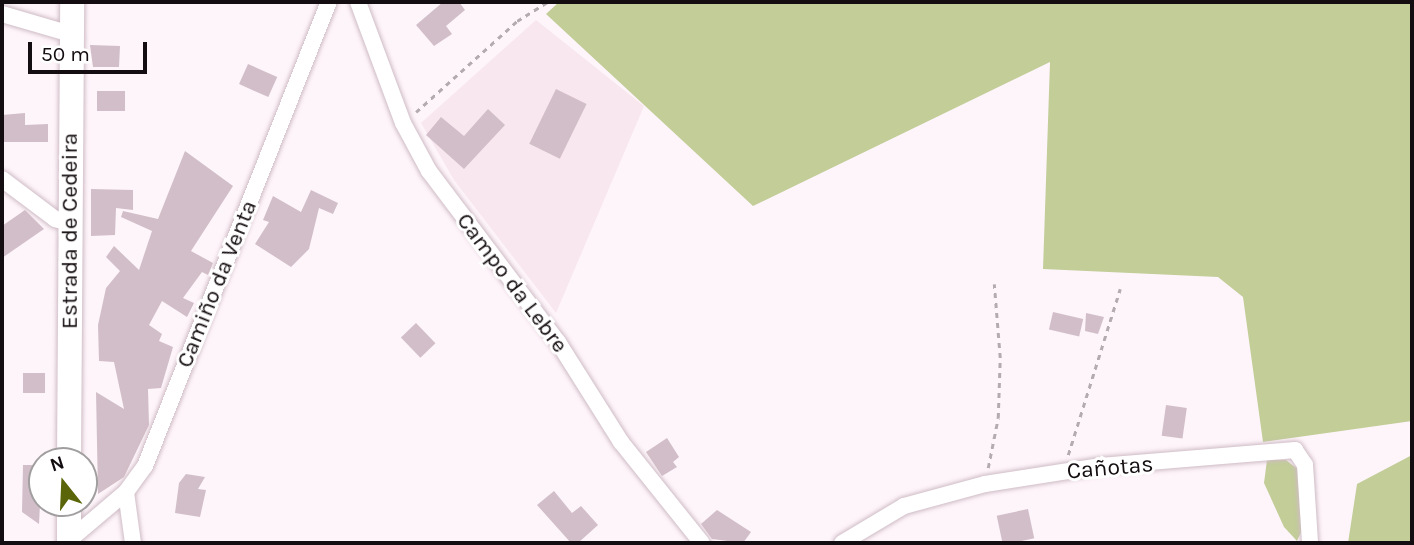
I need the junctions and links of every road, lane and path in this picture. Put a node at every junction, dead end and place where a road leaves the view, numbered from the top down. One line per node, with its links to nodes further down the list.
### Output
1 (72, 2): 6 (main road, Estrada de Cedeira)
2 (330, 2): 15 (street, Camiño da Venta)
3 (358, 2): 7 (street, Campo da Lebre)
4 (547, 2): 7 (path)
5 (2, 14): 6 (street)
6 (71, 34): 9 (main road, Estrada de Cedeira)
7 (403, 123): 19 (street, Campo da Lebre)
8 (2, 179): 9 (street)
9 (69, 223): 12 (main road, Estrada de Cedeira)
10 (994, 284): 14 (path)
11 (1120, 289): 13 (path)
12 (69, 447)
13 (1063, 471): 14 (street, Cañotas); 21 (street, Cañotas)
14 (985, 484): 20 (street, Cañotas)
15 (125, 492): 17 (street, Camiño da Venta); 18 (street)
16 (69, 517): 17 (main road)
17 (68, 542)
18 (132, 543)
19 (702, 543)
20 (842, 543)
21 (1310, 543)

